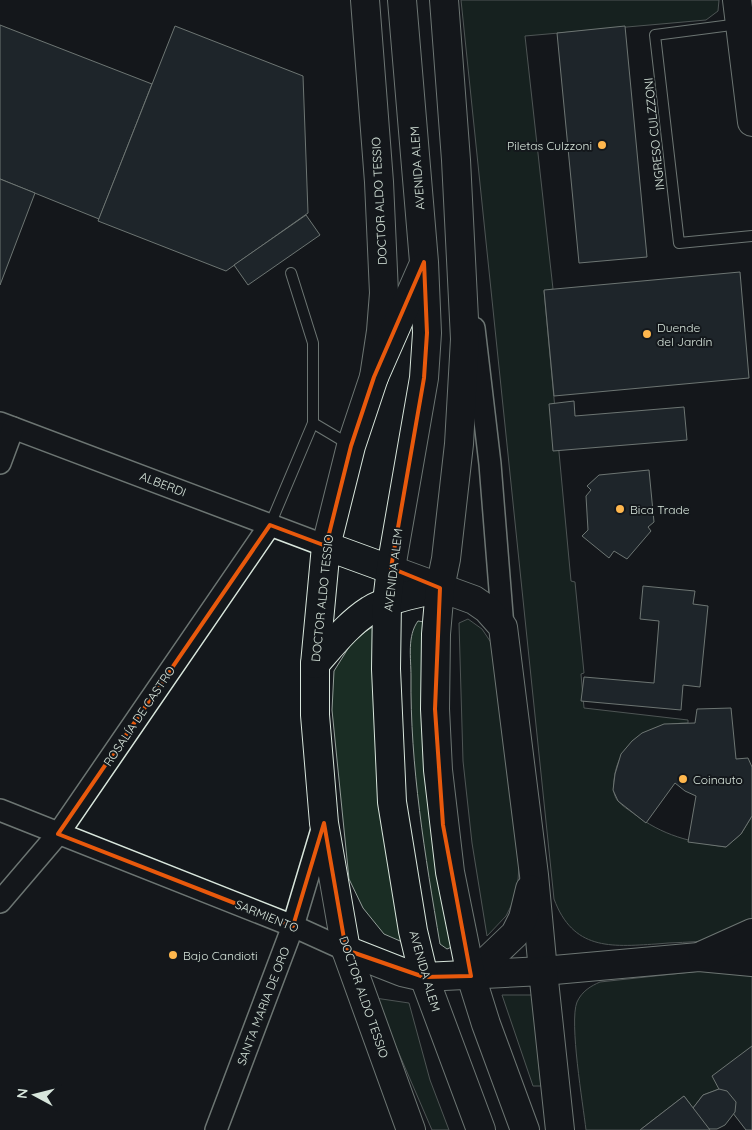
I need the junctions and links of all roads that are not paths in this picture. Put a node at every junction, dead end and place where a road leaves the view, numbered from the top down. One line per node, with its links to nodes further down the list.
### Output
1 (365, 0): 10 (main road, DOCTOR ALDO TESSIO)
2 (402, 0): 7 (main road, AVENIDA ALEM)
3 (444, 0): 8 (main road)
4 (738, 12): 5 (main road); 6 (lane, INGRESO CULZZONI)
5 (752, 121)
6 (752, 236)
7 (424, 262): 10 (main road); 17 (main road, AVENIDA ALEM)
8 (462, 272): 18 (main road); 20 (street)
9 (291, 273): 11 (lane)
10 (374, 377): 13 (main road, DOCTOR ALDO TESSIO)
11 (313, 423): 13 (lane); 15 (lane)
12 (6, 425): 14 (street); 15 (street, ALBERDI)
13 (351, 446): 16 (main road, DOCTOR ALDO TESSIO)
14 (0, 463)
15 (270, 525): 16 (street, ALBERDI); 24 (street, ROSALÍA DE CASTRO)
16 (326, 546): 17 (main road); 21 (main road, DOCTOR ALDO TESSIO)
17 (391, 568): 18 (main road); 19 (main road, AVENIDA ALEM)
18 (440, 588): 19 (main road); 20 (main road); 33 (main road)
19 (388, 602): 21 (main road); 34 (main road, AVENIDA ALEM)
20 (503, 627): 25 (main road)
21 (315, 664): 23 (main road, DOCTOR ALDO TESSIO)
22 (0, 810): 24 (street, SARMIENTO)
23 (324, 823): 27 (street, SANTA MARIA DE ORO); 29 (main road, DOCTOR ALDO TESSIO)
24 (58, 834): 26 (street, ROSALÍA DE CASTRO); 27 (street, SARMIENTO)
25 (534, 874): 32 (main road); 33 (main road)
26 (0, 902)
27 (294, 926): 29 (street, SARMIENTO); 35 (street, SANTA MARIA DE ORO)
28 (752, 933): 30 (main road)
29 (346, 950): 34 (main road, SARMIENTO); 36 (main road, DOCTOR ALDO TESSIO)
30 (699, 957): 31 (main road); 32 (main road, SARMIENTO)
31 (752, 962)
32 (543, 971): 33 (main road, SARMIENTO); 39 (main road)
33 (471, 976): 34 (main road, SARMIENTO); 38 (main road)
34 (424, 977): 37 (main road, AVENIDA ALEM)
35 (216, 1130)
36 (411, 1130)
37 (481, 1130)
38 (525, 1130)
39 (560, 1130)

